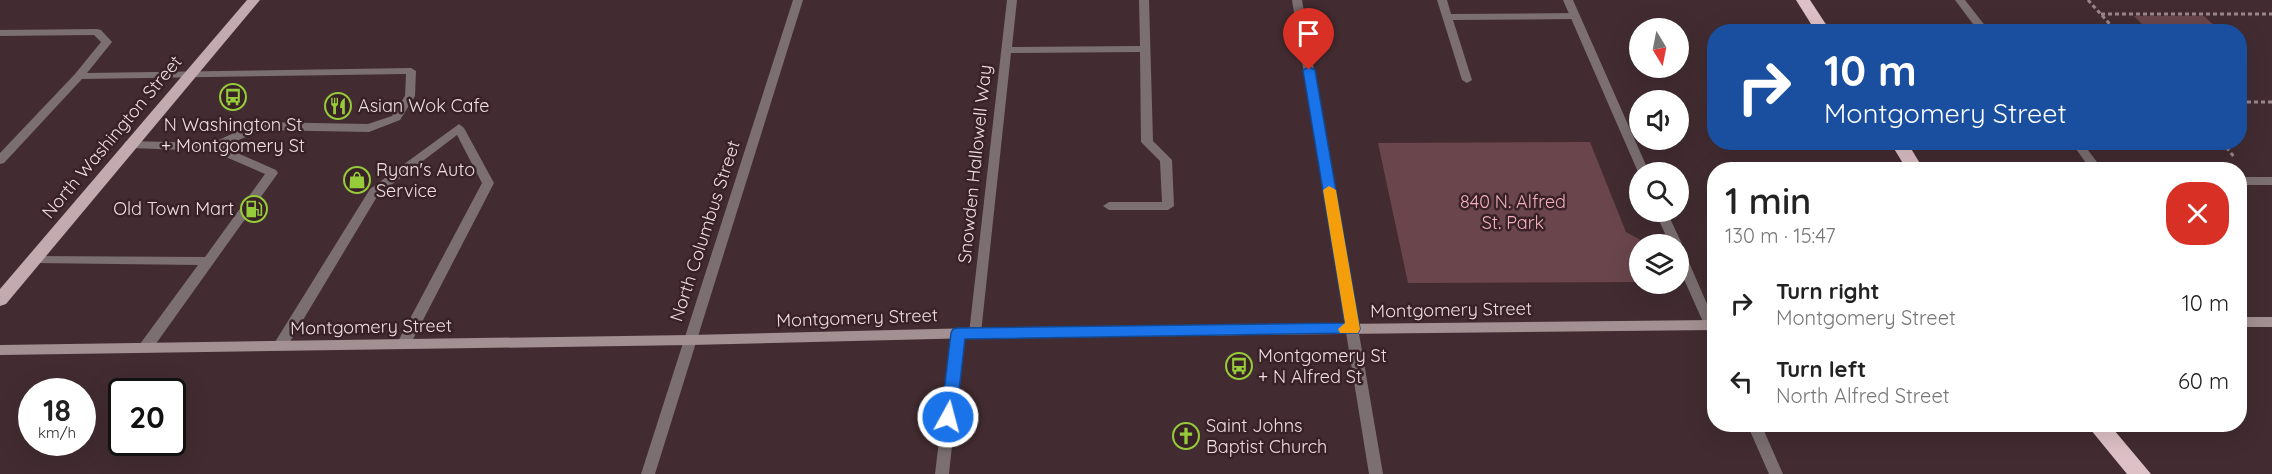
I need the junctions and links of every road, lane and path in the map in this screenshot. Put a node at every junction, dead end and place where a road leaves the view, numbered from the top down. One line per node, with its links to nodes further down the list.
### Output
1 (254, 0): 21 (main road, North Washington Street)
2 (798, 0): 46 (street, North Columbus Street)
3 (1012, 0): 20 (street, Snowden Hallowell Way)
4 (1144, 0): 19 (street)
5 (1297, 0): 43 (street)
6 (1442, 0): 14 (street)
7 (1568, 0): 13 (street)
8 (1803, 0): 15 (highway)
9 (1960, 0): 16 (street)
10 (2088, 0): 11 (path)
11 (2101, 14): 12 (path); 17 (path)
12 (2272, 14)
13 (1575, 16): 14 (street); 30 (street)
14 (1447, 17): 23 (street)
15 (1819, 24)
16 (1979, 24)
17 (2110, 24)
18 (0, 33): 22 (street)
19 (1145, 49): 20 (street); 34 (street)
20 (1006, 50): 45 (street, Snowden Hallowell Way)
21 (191, 73): 22 (street); 26 (main road, North Washington Street); 27 (street)
22 (79, 76): 29 (street)
23 (1467, 80)
24 (2247, 102): 25 (path)
25 (2272, 102)
26 (130, 144): 27 (street); 35 (main road, North Washington Street)
27 (214, 147): 36 (street)
28 (2082, 150): 31 (street)
29 (0, 160)
30 (1640, 162)
31 (2092, 162)
32 (2247, 181): 33 (street)
33 (2272, 181)
34 (1109, 206)
35 (34, 259): 36 (street); 38 (main road, North Washington Street)
36 (209, 261): 49 (street)
37 (1689, 275): 39 (street)
38 (0, 300)
39 (1707, 315)
40 (2247, 322): 41 (street)
41 (2272, 322)
42 (1707, 328): 43 (street, Montgomery Street)
43 (1353, 329): 45 (street, Montgomery Street); 55 (street)
44 (958, 333): 45 (street, Montgomery Street); 46 (street, Montgomery Street); 54 (street)
45 (975, 333)
46 (690, 340): 47 (street, Montgomery Street); 53 (street, North Columbus Street)
47 (403, 345): 48 (street, Montgomery Street); 48 (street)
48 (280, 346): 49 (street, Montgomery Street)
49 (145, 348): 50 (street, Montgomery Street)
50 (0, 350)
51 (1758, 432): 56 (street)
52 (2103, 432): 57 (highway)
53 (648, 474)
54 (942, 474)
55 (1376, 474)
56 (1776, 474)
57 (2140, 474)

